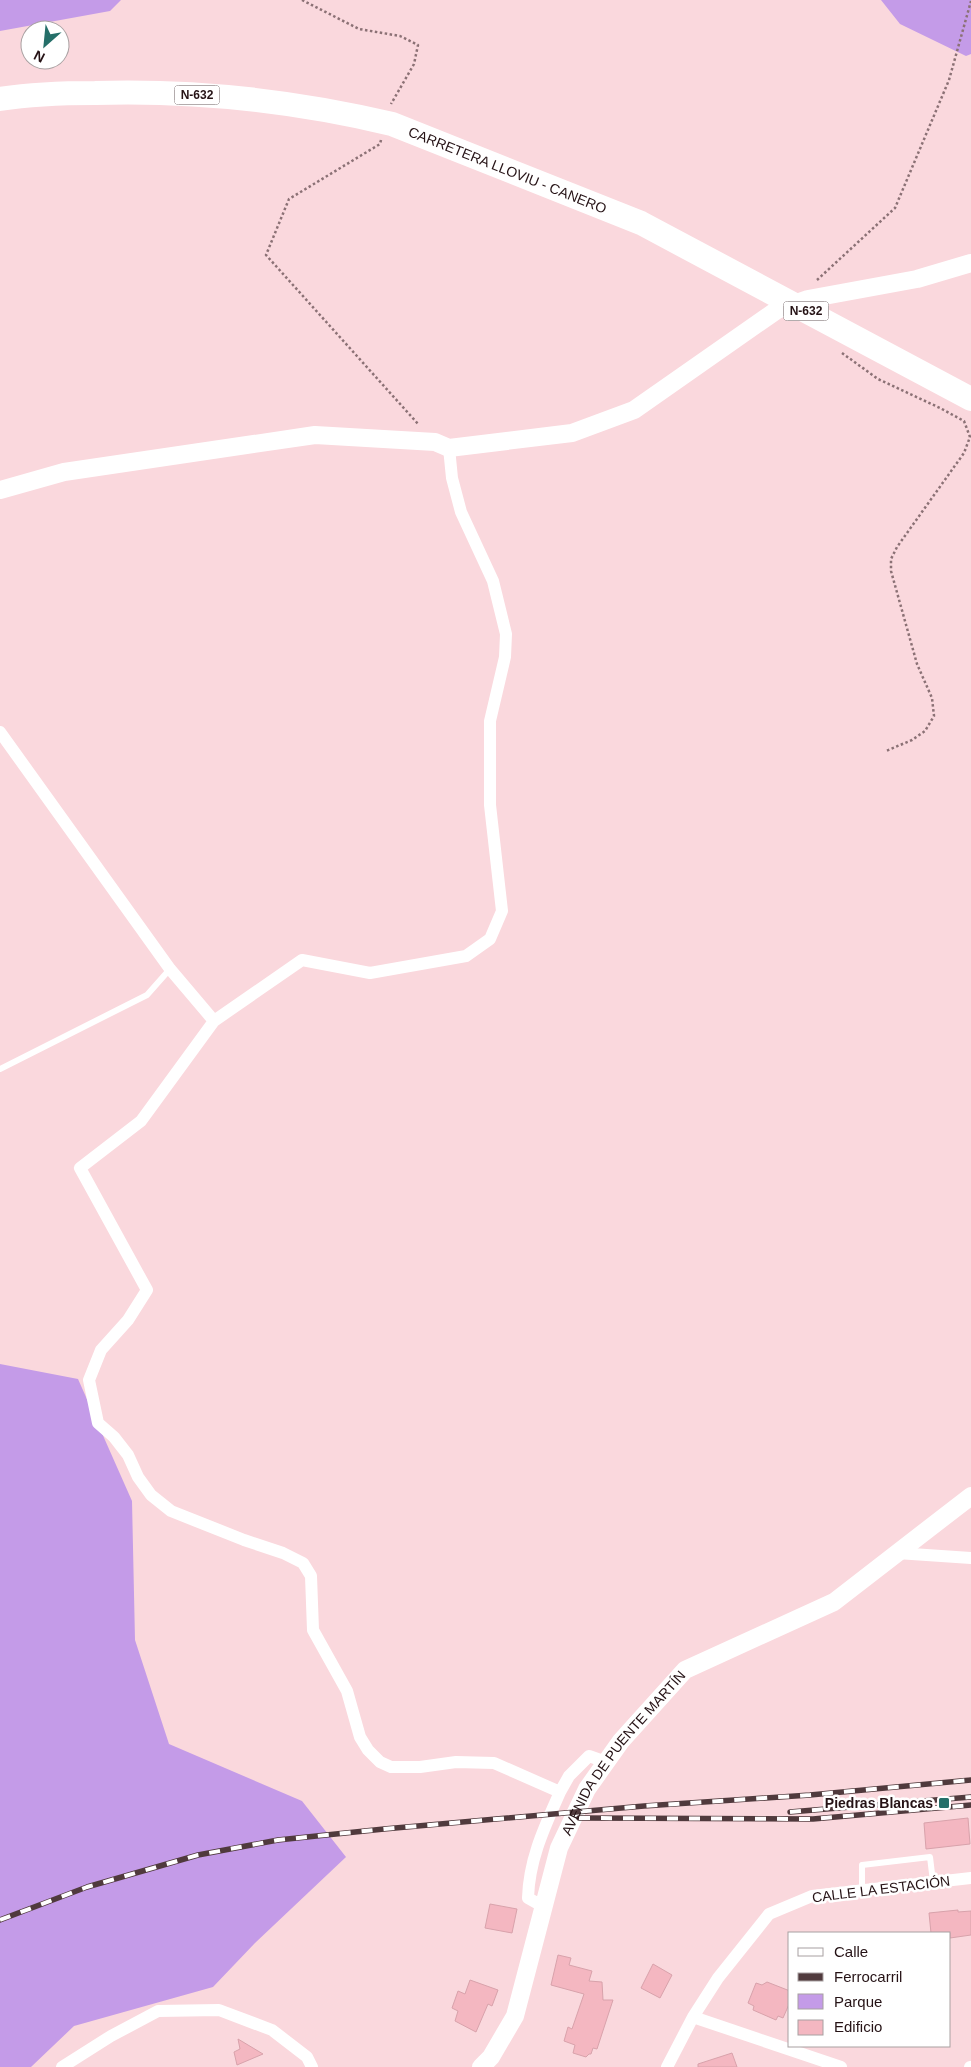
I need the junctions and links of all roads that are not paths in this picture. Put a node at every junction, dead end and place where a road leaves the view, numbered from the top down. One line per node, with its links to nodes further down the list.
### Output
1 (0, 99): 3 (highway, CARRETERA LLOVIU - CANERO / N-632)
2 (971, 263): 4 (street)
3 (971, 399)
4 (442, 445): 5 (street); 8 (street)
5 (0, 490)
6 (0, 732): 7 (street)
7 (170, 969): 8 (street); 9 (lane)
8 (214, 1021): 14 (street)
9 (0, 1069)
10 (971, 1496): 11 (street, AVENIDA DE PUENTE MARTÍN)
11 (897, 1553): 12 (street); 13 (street, AVENIDA DE PUENTE MARTÍN)
12 (971, 1558)
13 (606, 1762): 14 (street); 18 (street, AVENIDA DE PUENTE MARTÍN)
14 (558, 1795): 18 (street)
15 (971, 1878): 16 (street, CALLE LA ESTACIÓN)
16 (933, 1882): 17 (street, CALLE LA ESTACIÓN); 17 (lane)
17 (862, 1890): 19 (street, CALLE LA ESTACIÓN)
18 (544, 1907): 22 (street, AVENIDA DE PUENTE MARTÍN)
19 (694, 2017): 23 (street, CALLE LA ESTACIÓN); 24 (street)
20 (62, 2067): 21 (street)
21 (312, 2067)
22 (481, 2067)
23 (668, 2067)
24 (841, 2067)

